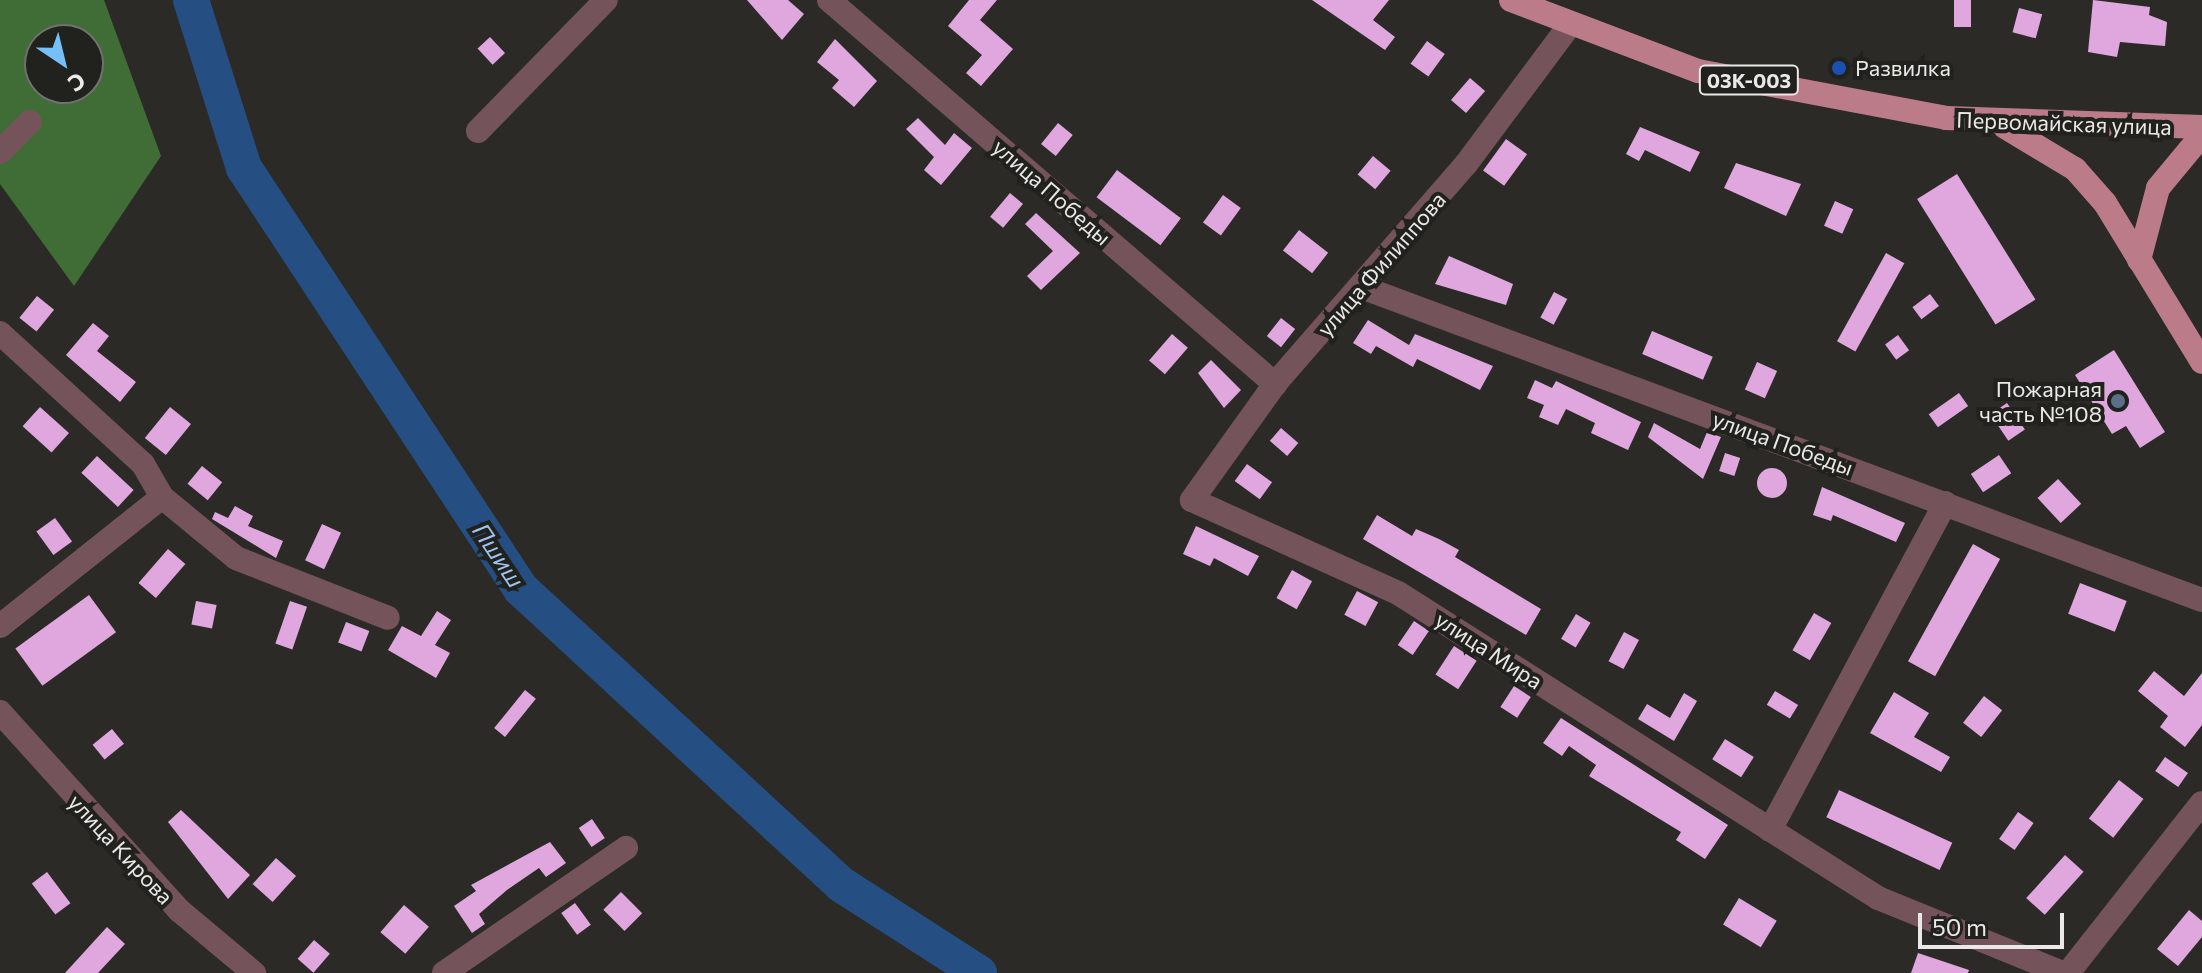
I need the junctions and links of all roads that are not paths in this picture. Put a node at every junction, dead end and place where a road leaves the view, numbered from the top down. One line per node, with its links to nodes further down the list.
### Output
1 (606, 0): 8 (street)
2 (829, 0): 15 (street, улица Победы)
3 (1511, 0): 4 (main road, Первомайская улица / 03К-003)
4 (1569, 26): 6 (main road, Первомайская улица / 03К-003); 12 (street, улица Филиппова)
5 (30, 122): 10 (street)
6 (1997, 124): 7 (main road, Первомайская улица / 03К-003); 11 (main road)
7 (2202, 127)
8 (478, 131)
9 (2202, 135): 11 (main road)
10 (0, 152)
11 (2139, 260): 14 (main road)
12 (1364, 288): 15 (street, улица Филиппова); 18 (street, улица Победы)
13 (0, 333): 16 (street)
14 (2202, 362)
15 (1275, 384): 17 (street, улица Филиппова)
16 (162, 497): 20 (street); 21 (street)
17 (1192, 500): 24 (street, улица Мира)
18 (1945, 503): 19 (street, улица Победы); 24 (street)
19 (2202, 600)
20 (388, 618)
21 (0, 626)
22 (0, 712): 26 (street, улица Кирова)
23 (2202, 803): 28 (street)
24 (1770, 830): 28 (street, улица Мира)
25 (626, 848): 27 (street)
26 (254, 973)
27 (444, 973)
28 (2066, 973)

